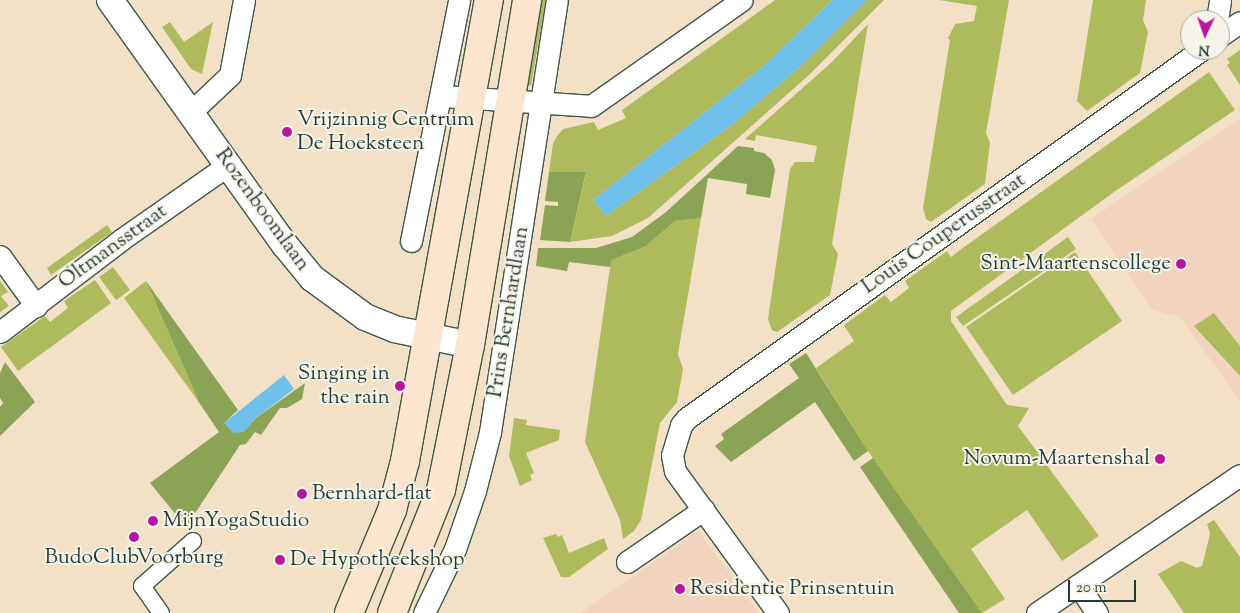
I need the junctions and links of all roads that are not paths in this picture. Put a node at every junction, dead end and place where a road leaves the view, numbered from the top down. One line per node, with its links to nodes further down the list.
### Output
1 (110, 0): 13 (street, Rozenboomlaan)
2 (244, 0): 13 (street)
3 (458, 0): 9 (street)
4 (489, 0): 10 (main road)
5 (527, 0): 11 (main road, Prins Bernhardlaan)
6 (557, 0): 12 (street, Prins Bernhardlaan)
7 (742, 0): 12 (street)
8 (1187, 60): 24 (street, Louis Couperusstraat)
9 (442, 96): 10 (street); 14 (street)
10 (470, 97): 11 (street); 16 (main road)
11 (511, 100): 12 (street); 22 (main road, Prins Bernhardlaan)
12 (540, 102): 31 (street, Prins Bernhardlaan)
13 (191, 112): 15 (street, Rozenboomlaan)
14 (430, 150): 16 (street); 17 (street)
15 (228, 165): 19 (street, Oltmansstraat); 21 (street, Rozenboomlaan)
16 (454, 187): 21 (main road)
17 (412, 241)
18 (0, 256): 19 (street)
19 (36, 306): 20 (street, Oltmansstraat)
20 (0, 332)
21 (429, 337): 22 (street, Rozenboomlaan); 29 (main road)
22 (470, 345): 30 (main road, Prins Bernhardlaan)
23 (1240, 475): 27 (street)
24 (704, 509): 26 (street); 32 (street)
25 (193, 541): 28 (street)
26 (627, 562)
27 (1078, 585): 33 (street); 34 (street)
28 (161, 613)
29 (349, 613)
30 (392, 613)
31 (424, 613)
32 (778, 613)
33 (1037, 613)
34 (1097, 613)

